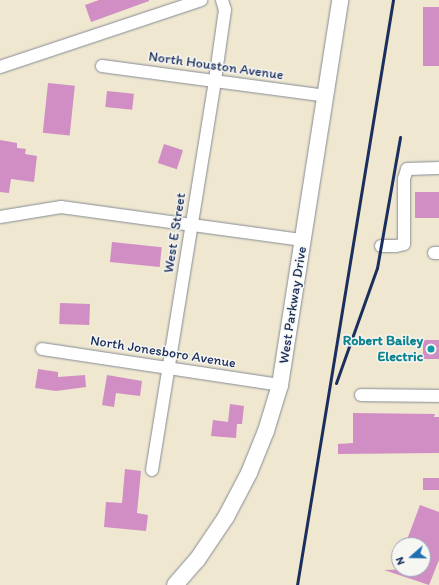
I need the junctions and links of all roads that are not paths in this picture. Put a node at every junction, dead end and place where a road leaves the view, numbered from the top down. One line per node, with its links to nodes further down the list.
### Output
1 (201, 0): 5 (street)
2 (222, 0): 6 (street, West E Street)
3 (340, 0): 7 (main road, West Parkway Drive)
4 (102, 66): 6 (street, North Houston Avenue)
5 (0, 67)
6 (215, 80): 7 (street, North Houston Avenue); 10 (street, West E Street)
7 (326, 96): 11 (main road, West Parkway Drive)
8 (439, 168): 12 (street)
9 (0, 217): 10 (street)
10 (192, 224): 11 (street); 14 (street, West E Street)
11 (303, 240): 15 (main road, West Parkway Drive)
12 (381, 246)
13 (42, 349): 14 (street, North Jonesboro Avenue)
14 (168, 368): 15 (street, North Jonesboro Avenue); 18 (street, West E Street)
15 (280, 385): 19 (main road, West Parkway Drive)
16 (361, 395): 17 (street)
17 (439, 396)
18 (152, 470)
19 (175, 585)

